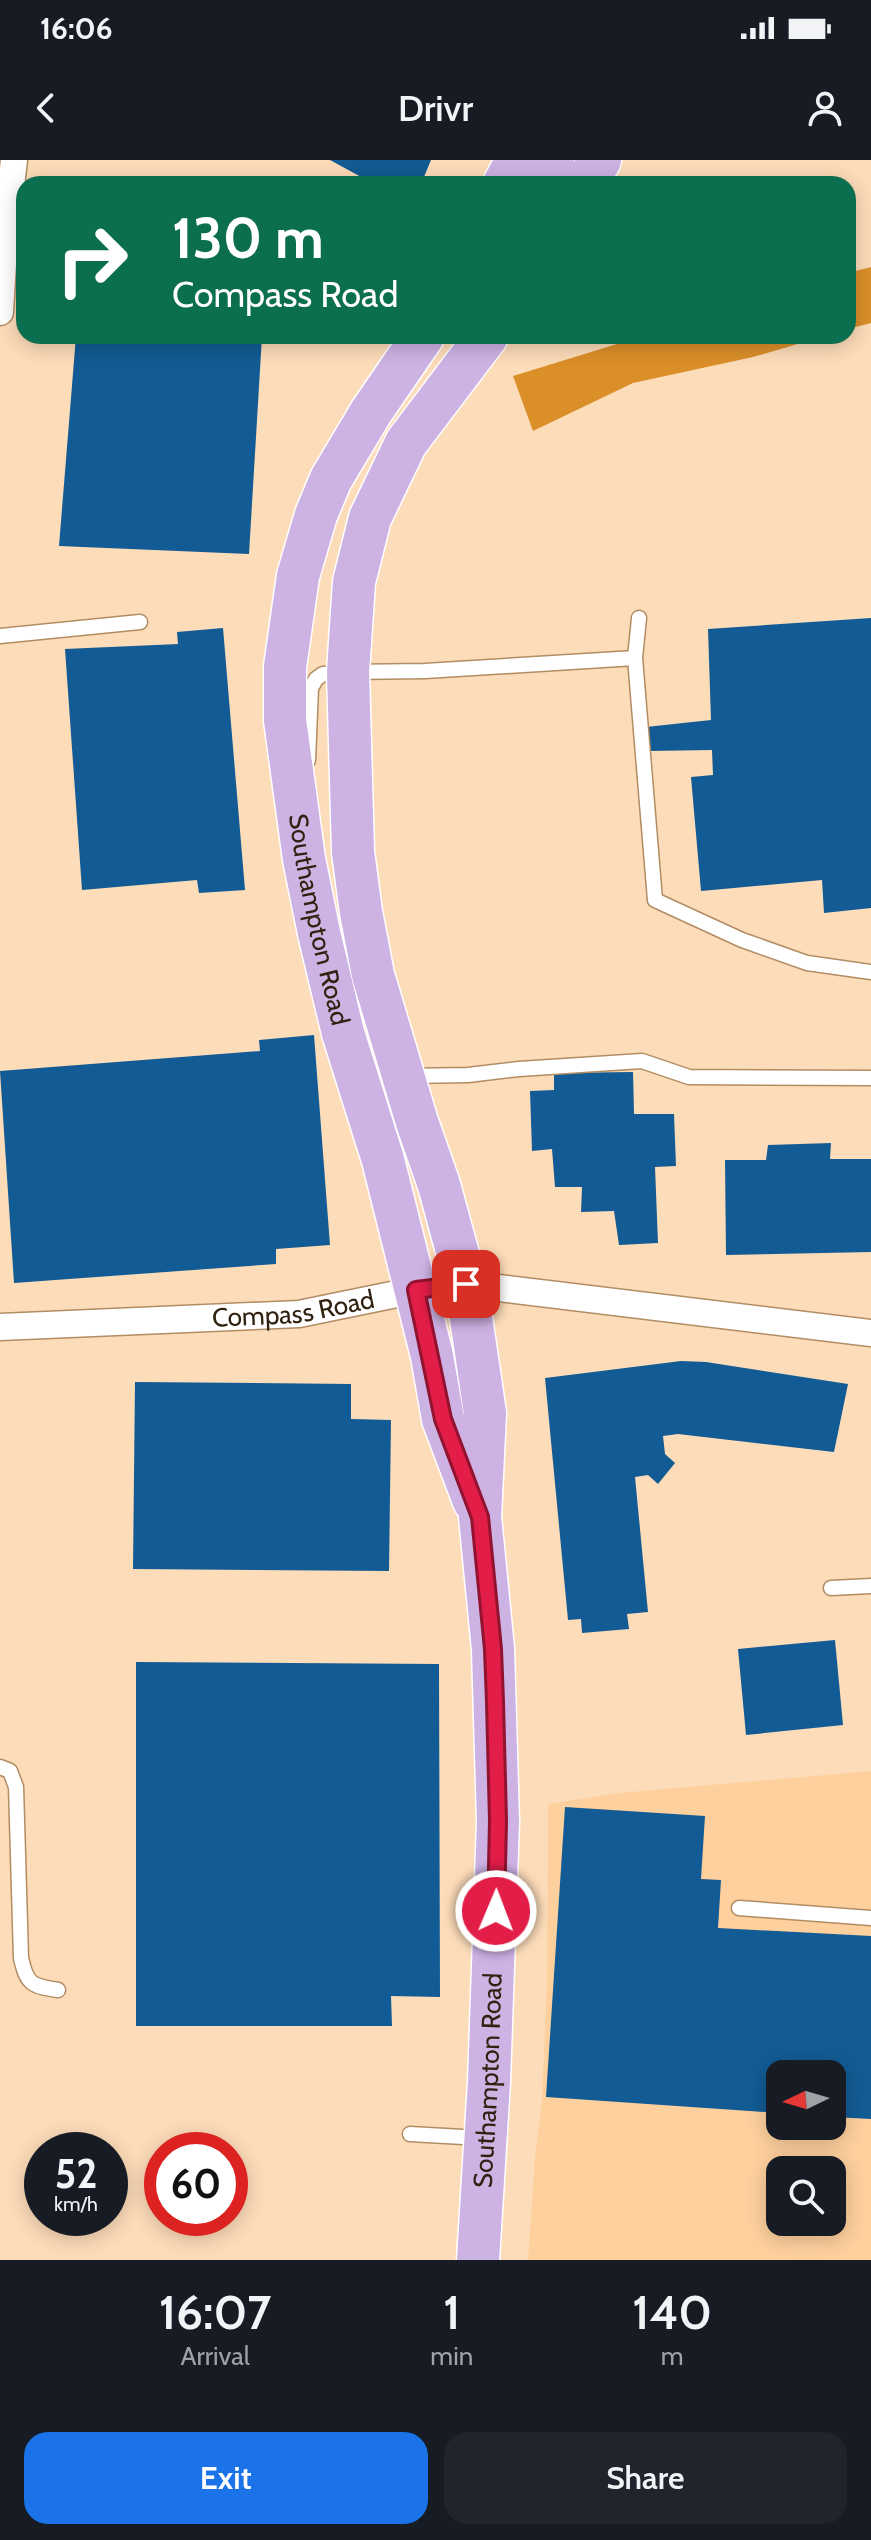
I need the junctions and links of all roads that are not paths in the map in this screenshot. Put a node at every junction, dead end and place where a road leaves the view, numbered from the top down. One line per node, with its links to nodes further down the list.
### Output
1 (14, 160): 2 (street)
2 (0, 312)
3 (418, 344): 10 (main road, Southampton Road)
4 (481, 344): 9 (main road, Southampton Road)
5 (639, 618): 8 (lane)
6 (140, 622): 7 (lane)
7 (0, 636)
8 (635, 658): 9 (lane); 11 (lane)
9 (348, 672): 10 (lane); 12 (main road, Southampton Road)
10 (304, 859): 15 (main road, Southampton Road)
11 (871, 972)
12 (402, 1076): 13 (lane); 14 (main road, Southampton Road)
13 (871, 1078)
14 (466, 1284): 15 (street, Compass Road); 17 (street, Compass Road); 18 (main road, Southampton Road)
15 (416, 1290): 16 (street, Compass Road); 18 (main road, Southampton Road)
16 (0, 1327)
17 (871, 1333)
18 (480, 1517): 26 (main road, Southampton Road)
19 (871, 1586): 20 (lane)
20 (831, 1588)
21 (0, 1767): 24 (lane)
22 (739, 1908): 23 (lane)
23 (871, 1918)
24 (58, 1990)
25 (410, 2134): 26 (lane)
26 (486, 2138): 27 (main road, Southampton Road)
27 (478, 2260)

